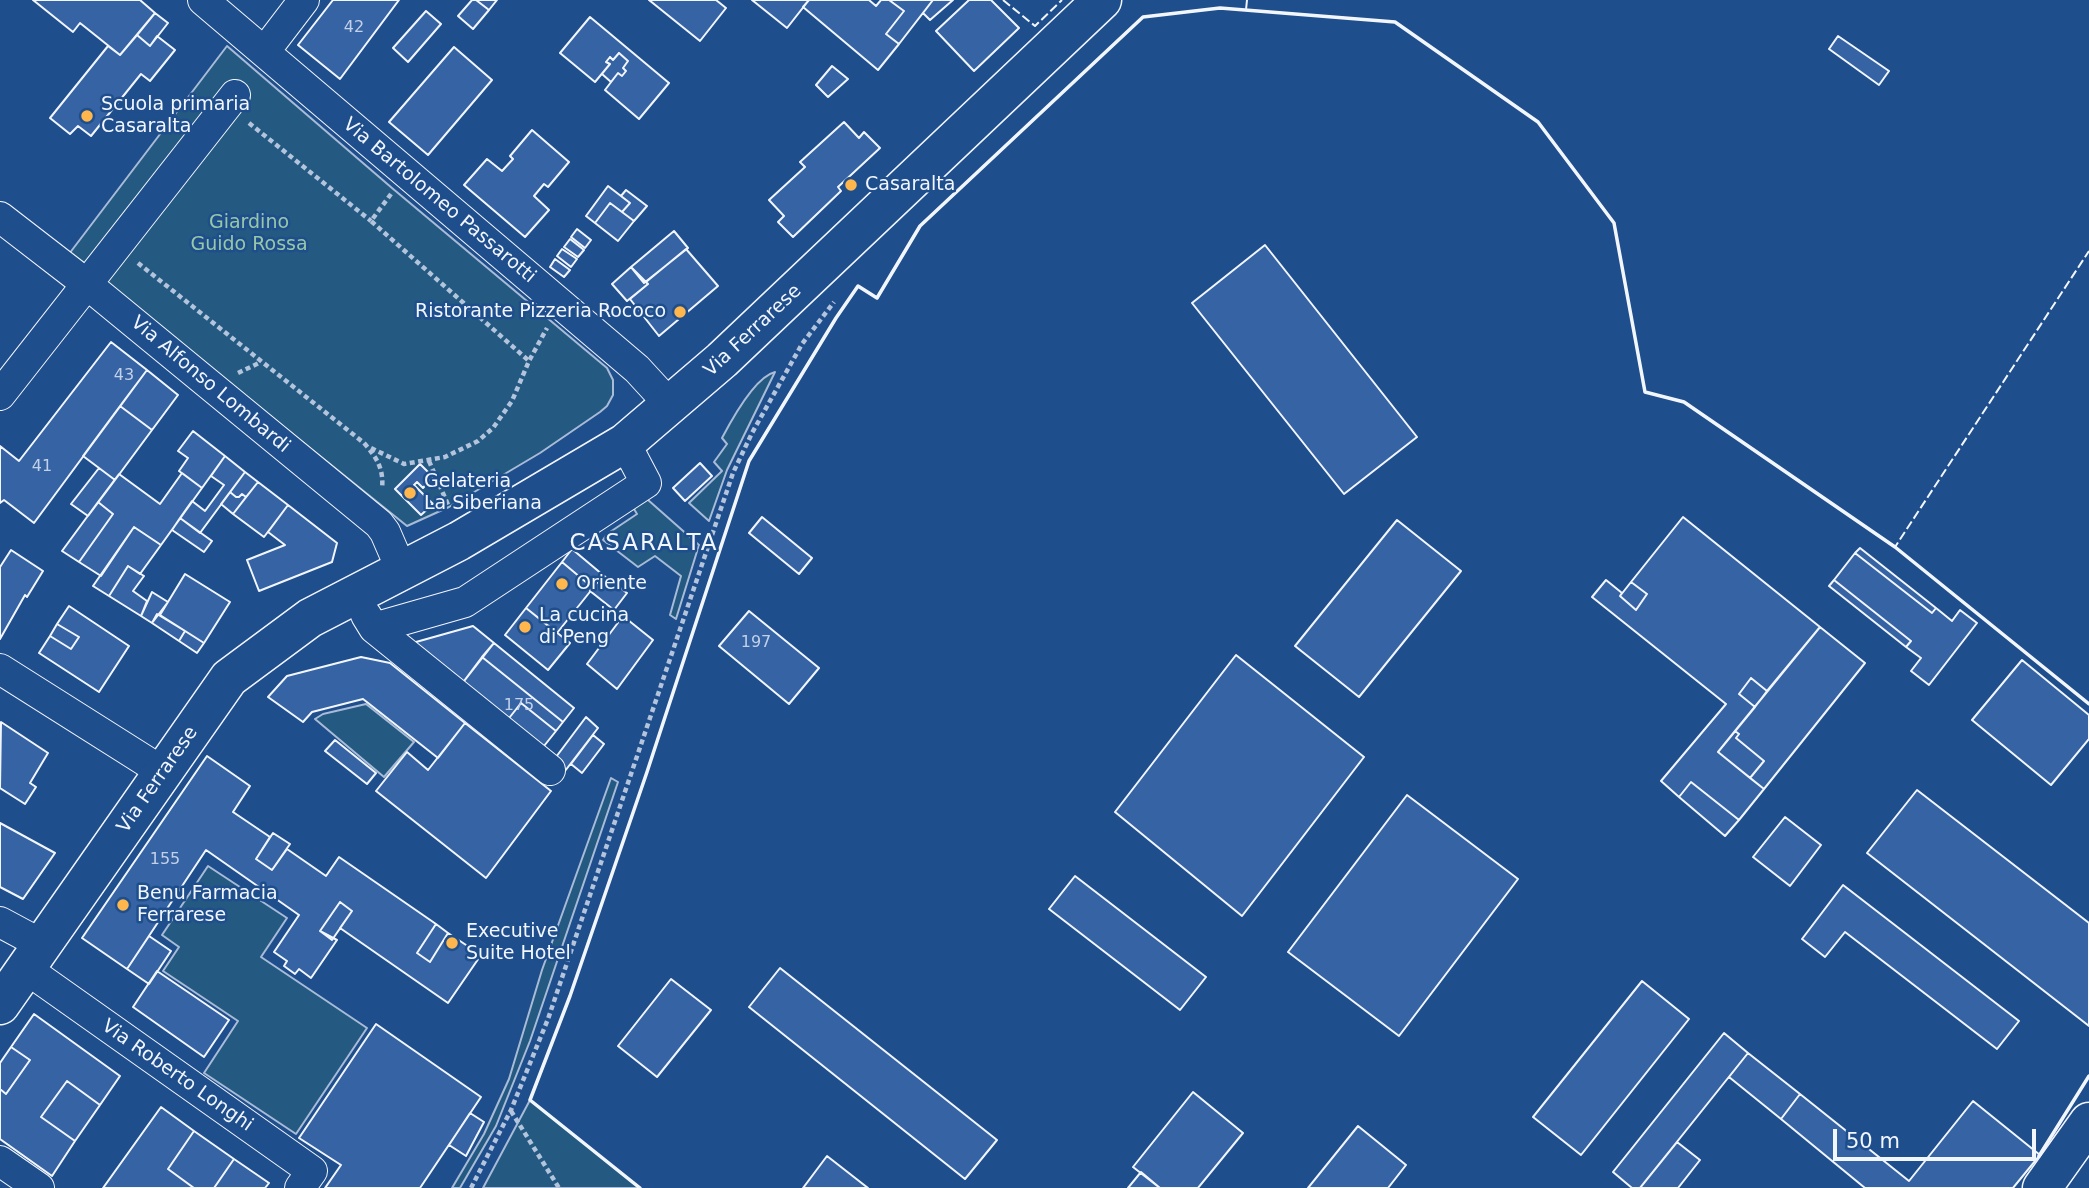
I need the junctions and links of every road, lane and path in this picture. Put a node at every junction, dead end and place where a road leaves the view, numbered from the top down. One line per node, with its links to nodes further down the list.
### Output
1 (203, 0): 4 (street, Via Bartolomeo Passarotti)
2 (304, 0): 4 (street)
3 (1101, 0): 17 (main road, Via Ferrarese)
4 (265, 51): 17 (street, Via Bartolomeo Passarotti)
5 (231, 100): 8 (path); 9 (street)
6 (397, 187): 8 (path)
7 (0, 217): 10 (street, Via Alfonso Lombardi)
8 (371, 221): 13 (path)
9 (117, 248): 10 (street); 14 (path)
10 (88, 285): 16 (street); 23 (street, Via Alfonso Lombardi)
11 (827, 310): 32 (path)
12 (552, 322): 13 (path)
13 (528, 361): 20 (path)
14 (262, 362): 15 (path); 18 (path)
15 (235, 376)
16 (0, 395)
17 (671, 406): 19 (main road, Via Ferrarese)
18 (364, 443): 20 (path); 21 (path)
19 (625, 443): 23 (main road, Via Ferrarese); 25 (street)
20 (429, 461): 22 (path)
21 (381, 492)
22 (449, 507)
23 (401, 569): 24 (main road, Via Ferrarese)
24 (354, 594): 25 (street); 28 (main road, Via Ferrarese)
25 (374, 628): 27 (street)
26 (0, 669): 28 (street)
27 (550, 770)
28 (163, 772): 30 (main road, Via Ferrarese)
29 (0, 922): 30 (street)
30 (33, 956): 31 (main road, Via Ferrarese); 36 (street, Via Roberto Longhi)
31 (0, 1005)
32 (511, 1110): 37 (path); 38 (path)
33 (2089, 1122): 39 (main road)
34 (0, 1161): 35 (street)
35 (39, 1188)
36 (300, 1188)
37 (471, 1188)
38 (559, 1188)
39 (2042, 1188)

